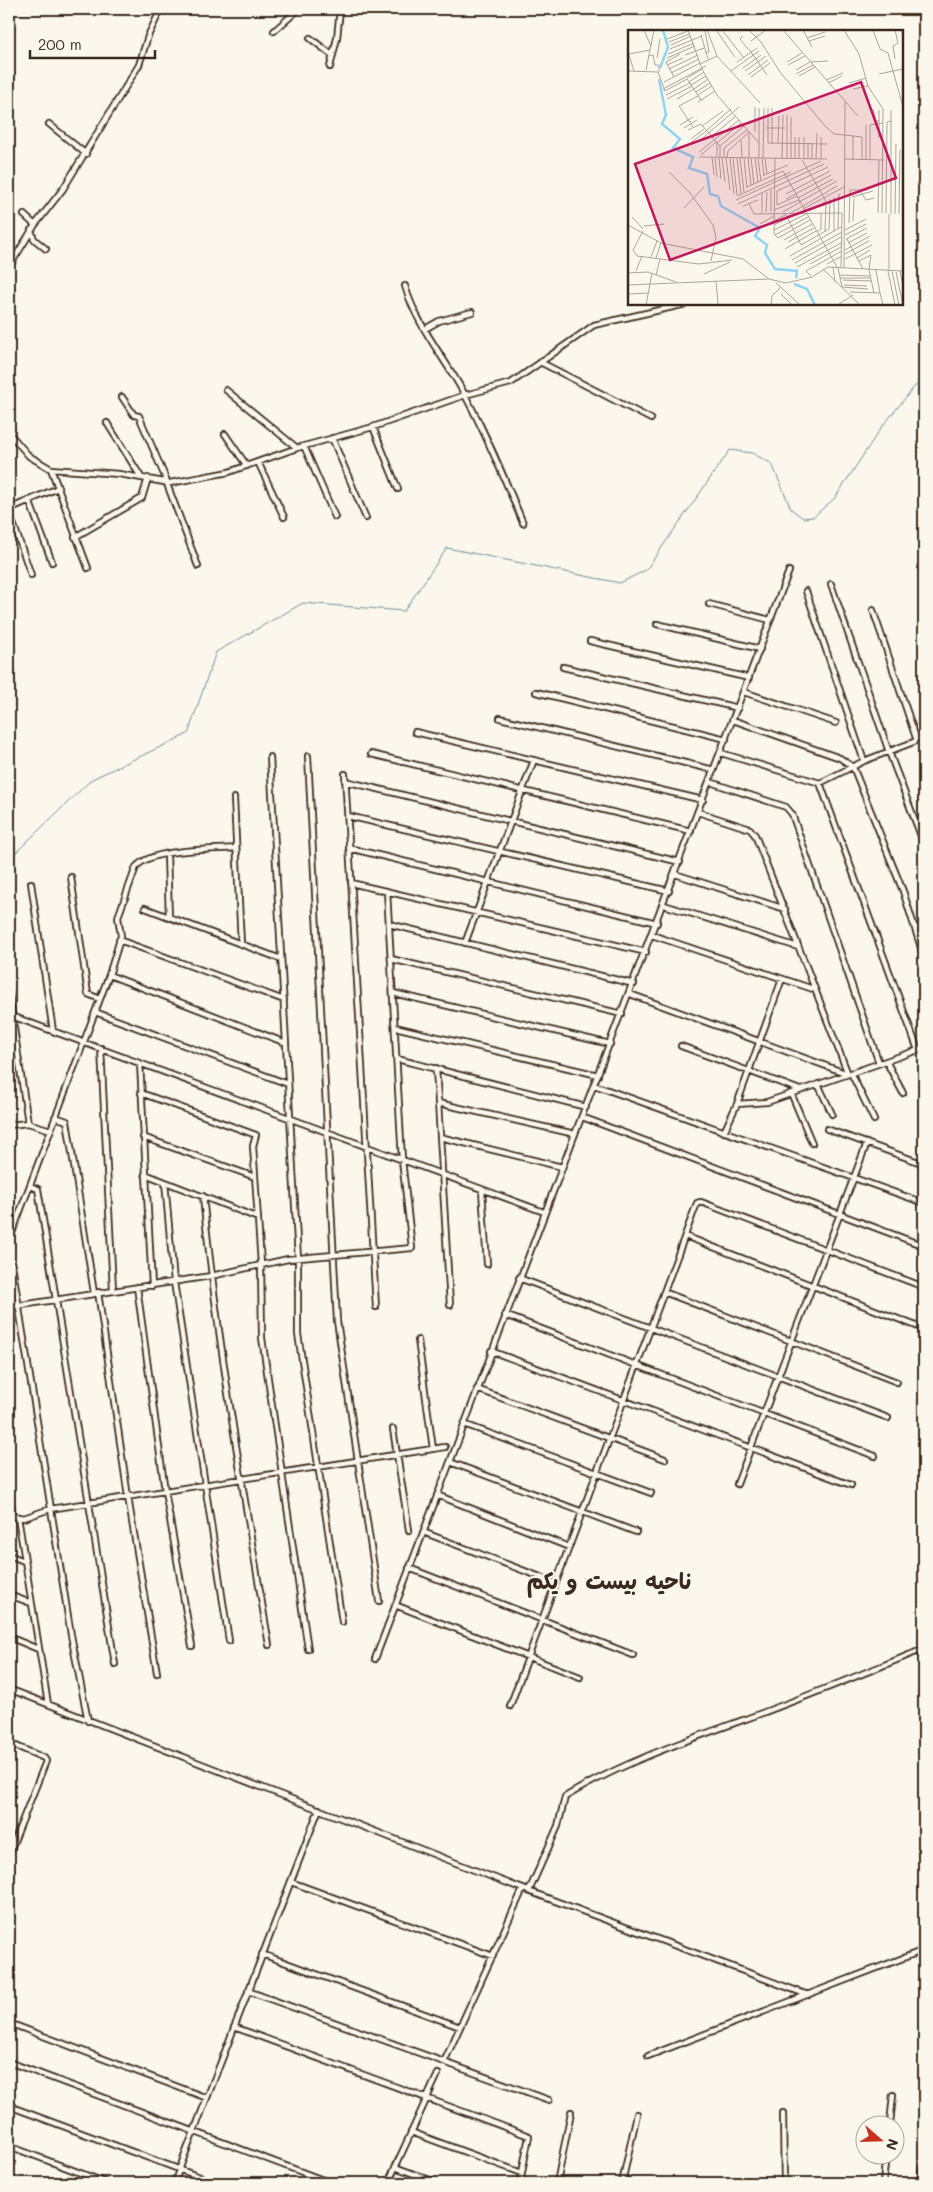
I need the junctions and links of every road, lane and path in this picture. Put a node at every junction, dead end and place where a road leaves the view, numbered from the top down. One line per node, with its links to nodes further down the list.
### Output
1 (161, 9): 9 (street)
2 (300, 9): 4 (street)
3 (340, 9): 6 (street)
4 (274, 31)
5 (310, 38): 6 (street)
6 (332, 55): 7 (street)
7 (330, 67)
8 (49, 124): 9 (street)
9 (86, 154): 11 (street)
10 (24, 215): 11 (street)
11 (35, 225): 12 (street)
12 (31, 230): 13 (street); 14 (street)
13 (46, 249)
14 (9, 267)
15 (404, 286): 18 (street)
16 (682, 305): 19 (street)
17 (472, 312): 18 (street)
18 (425, 329): 21 (street)
19 (542, 363): 21 (street); 23 (street)
20 (226, 390): 30 (street)
21 (465, 395): 25 (street); 44 (street)
22 (122, 397): 36 (street)
23 (651, 419)
24 (107, 423): 34 (street)
25 (373, 427): 28 (street); 38 (street)
26 (9, 433): 33 (street)
27 (226, 434): 32 (street)
28 (332, 438): 29 (street); 43 (street)
29 (304, 446): 30 (street); 42 (street)
30 (297, 448): 31 (street)
31 (258, 462): 32 (street); 41 (street)
32 (247, 466): 36 (street)
33 (51, 469): 34 (street); 37 (street)
34 (141, 477): 35 (street)
35 (148, 478): 36 (street); 45 (street)
36 (167, 484): 47 (street)
37 (58, 488): 39 (street); 45 (street)
38 (398, 490)
39 (29, 500): 40 (street); 46 (street)
40 (9, 510): 50 (street)
41 (284, 517)
42 (335, 517)
43 (366, 518)
44 (523, 523)
45 (75, 538): 48 (street)
46 (52, 562)
47 (198, 566)
48 (88, 568)
49 (789, 570): 55 (street)
50 (30, 575)
51 (832, 584): 71 (street)
52 (806, 591): 77 (street)
53 (709, 604): 55 (street)
54 (873, 610): 70 (street)
55 (770, 620): 58 (street)
56 (657, 624): 58 (street)
57 (590, 641): 60 (street)
58 (760, 649): 60 (street)
59 (564, 667): 63 (street)
60 (749, 678): 62 (street)
61 (536, 692): 68 (street)
62 (744, 692): 63 (street); 66 (street)
63 (738, 708): 65 (street)
64 (500, 718): 79 (street)
65 (733, 720): 68 (street); 78 (street)
66 (836, 723)
67 (415, 732): 76 (street)
68 (726, 739): 72 (street)
69 (924, 739): 70 (street)
70 (917, 741): 71 (street)
71 (889, 752): 77 (street); 91 (street)
72 (721, 753): 79 (street); 83 (street)
73 (371, 754): 84 (street)
74 (308, 756): 170 (street)
75 (270, 757): 120 (street)
76 (534, 760): 84 (street); 86 (street)
77 (864, 761): 78 (street)
78 (853, 767): 83 (street); 112 (street)
79 (714, 770): 82 (street)
80 (345, 774): 81 (street)
81 (346, 781): 88 (street); 89 (street)
82 (710, 782): 86 (street); 146 (street)
83 (820, 783): 142 (street)
84 (523, 790): 89 (street); 90 (street)
85 (234, 798): 92 (street)
86 (703, 800): 87 (street)
87 (698, 812): 90 (street); 106 (street)
88 (348, 816): 93 (street); 94 (street)
89 (511, 821): 94 (street); 96 (street)
90 (691, 831): 96 (street)
91 (924, 844)
92 (236, 848): 95 (street); 116 (street)
93 (349, 848): 99 (street); 101 (street)
94 (500, 852): 99 (street); 103 (street)
95 (167, 854): 108 (street); 114 (street)
96 (680, 862): 97 (street)
97 (675, 874): 103 (street); 106 (street)
98 (71, 877): 129 (street)
99 (488, 882): 107 (street); 109 (street)
100 (31, 883): 135 (street)
101 (351, 883): 102 (street); 177 (street)
102 (387, 891): 107 (street); 110 (street)
103 (669, 891): 104 (street)
104 (664, 905): 109 (street); 117 (street)
105 (145, 908): 108 (street)
106 (784, 909): 117 (street)
107 (476, 912): 115 (street); 118 (street)
108 (169, 918): 116 (street)
109 (657, 923): 113 (street)
110 (389, 924): 115 (street); 121 (street)
111 (924, 927): 112 (street)
112 (915, 928): 119 (street)
113 (652, 935): 118 (street); 123 (street)
114 (119, 940): 122 (street); 130 (street)
115 (465, 943): 124 (street)
116 (241, 944): 120 (street)
117 (798, 947): 125 (street)
118 (646, 952): 124 (street)
119 (924, 956)
120 (281, 959): 130 (street)
121 (391, 960): 126 (street); 132 (street)
122 (108, 976): 129 (street); 138 (street)
123 (782, 978): 125 (street); 137 (street)
124 (634, 984): 128 (street)
125 (813, 989): 149 (street)
126 (393, 993): 134 (street); 139 (street)
127 (9, 994): 133 (street)
128 (630, 994): 132 (street); 137 (street)
129 (100, 999): 131 (street)
130 (284, 1000): 138 (street)
131 (95, 1012): 136 (street); 151 (street)
132 (622, 1014): 139 (street)
133 (10, 1015): 135 (street); 166 (street)
134 (395, 1027): 143 (street); 150 (street)
135 (53, 1031): 136 (street)
136 (84, 1042): 141 (street); 162 (street)
137 (760, 1042): 148 (street); 149 (street)
138 (286, 1043): 151 (street)
139 (610, 1044): 150 (street)
140 (681, 1046): 148 (street)
141 (101, 1048): 145 (street); 210 (street)
142 (922, 1050): 144 (street)
143 (396, 1059): 147 (street); 178 (street)
144 (886, 1061): 146 (street); 157 (street)
145 (140, 1063): 155 (street); 164 (street)
146 (879, 1063): 149 (street)
147 (436, 1068): 158 (street); 160 (street)
148 (748, 1071): 154 (street); 159 (street)
149 (850, 1073): 152 (street); 165 (street)
150 (598, 1075): 153 (street)
151 (288, 1084): 164 (street)
152 (818, 1084): 154 (street); 161 (street)
153 (594, 1085): 160 (street); 171 (street)
154 (800, 1090): 156 (street)
155 (141, 1093): 173 (street); 183 (street)
156 (791, 1093): 159 (street); 175 (street)
157 (902, 1093)
158 (438, 1104): 172 (street); 174 (street)
159 (737, 1104): 171 (street)
160 (586, 1107): 163 (street)
161 (832, 1114)
162 (55, 1117): 169 (street); 211 (street)
163 (582, 1117): 172 (street); 191 (street)
164 (290, 1118): 170 (street); 199 (street)
165 (874, 1120)
166 (28, 1123): 167 (street); 169 (street)
167 (9, 1125)
168 (827, 1129): 176 (street)
169 (51, 1130): 186 (street)
170 (327, 1132): 177 (street); 198 (street)
171 (724, 1132): 184 (street)
172 (575, 1134): 180 (street)
173 (143, 1137): 181 (street); 183 (street)
174 (440, 1137): 180 (street); 182 (street)
175 (812, 1143)
176 (867, 1143): 179 (street); 184 (street)
177 (367, 1147): 178 (street); 197 (street)
178 (402, 1160): 182 (street); 197 (street)
179 (924, 1164)
180 (562, 1167): 190 (street)
181 (145, 1174): 185 (street); 206 (street)
182 (442, 1175): 187 (street); 215 (street)
183 (255, 1177): 192 (street)
184 (854, 1178): 189 (street); 191 (street)
185 (165, 1182): 188 (street); 205 (street)
186 (30, 1186): 194 (street); 213 (street)
187 (482, 1190): 190 (street); 202 (street)
188 (203, 1196): 192 (street); 203 (street)
189 (924, 1203)
190 (544, 1212): 204 (street)
191 (840, 1214): 195 (street); 196 (street)
192 (258, 1218): 201 (street)
193 (685, 1236): 196 (street); 207 (street); 212 (street)
194 (9, 1241)
195 (924, 1246)
196 (826, 1250): 207 (street); 209 (street)
197 (373, 1252): 198 (street); 217 (street)
198 (334, 1255): 199 (street); 240 (street)
199 (298, 1259): 201 (street); 242 (street)
200 (9, 1263): 214 (street)
201 (261, 1264): 203 (street); 243 (street)
202 (487, 1264)
203 (211, 1276): 205 (street); 245 (street)
204 (519, 1278): 218 (street); 219 (street)
205 (174, 1282): 206 (street); 246 (street)
206 (152, 1286): 208 (street)
207 (813, 1286): 220 (street); 222 (street)
208 (137, 1287): 210 (street); 250 (street)
209 (924, 1288)
210 (113, 1290): 211 (street)
211 (96, 1292): 213 (street); 253 (street)
212 (664, 1292): 219 (street); 222 (street)
213 (57, 1299): 214 (street); 254 (street)
214 (19, 1305): 216 (street); 255 (street)
215 (450, 1305)
216 (9, 1307)
217 (376, 1307)
218 (505, 1315): 223 (street); 224 (street)
219 (651, 1328): 224 (street); 225 (street)
220 (924, 1329)
221 (418, 1340): 236 (street)
222 (792, 1341): 225 (street); 226 (street)
223 (492, 1351): 227 (street); 228 (street)
224 (637, 1365): 228 (street); 229 (street)
225 (778, 1377): 229 (street); 230 (street)
226 (897, 1382)
227 (477, 1389): 231 (street); 233 (street)
228 (624, 1401): 233 (street); 235 (street)
229 (764, 1414): 235 (street); 238 (street)
230 (888, 1418)
231 (464, 1424): 241 (street); 244 (street)
232 (393, 1430): 237 (street)
233 (610, 1438): 239 (street); 244 (street)
234 (445, 1447): 236 (street)
235 (751, 1448): 247 (street); 248 (street)
236 (433, 1449): 237 (street)
237 (397, 1454): 240 (street); 258 (street)
238 (875, 1456)
239 (665, 1459)
240 (359, 1460): 242 (street); 267 (street)
241 (450, 1462): 252 (street); 256 (street)
242 (318, 1467): 243 (street); 271 (street)
243 (280, 1473): 245 (street); 277 (street)
244 (597, 1473): 251 (street); 256 (street)
245 (241, 1479): 246 (street); 274 (street)
246 (205, 1484): 250 (street); 273 (street)
247 (737, 1484)
248 (851, 1485)
249 (9, 1491): 257 (street)
250 (165, 1491): 253 (street); 275 (street)
251 (651, 1493)
252 (437, 1496): 259 (street); 261 (street)
253 (128, 1497): 254 (street); 283 (street)
254 (90, 1502): 255 (street); 282 (street)
255 (50, 1509): 257 (street); 288 (street)
256 (582, 1512): 260 (street); 261 (street)
257 (13, 1516): 263 (street)
258 (410, 1530)
259 (423, 1532): 264 (street); 265 (street)
260 (636, 1532)
261 (569, 1546): 265 (street)
262 (9, 1555): 263 (street)
263 (24, 1561): 268 (street)
264 (409, 1568): 269 (street); 270 (street)
265 (556, 1582): 270 (street)
266 (9, 1595): 268 (street)
267 (379, 1601)
268 (31, 1603): 276 (street)
269 (395, 1605): 280 (street); 281 (street)
270 (542, 1620): 279 (street); 280 (street)
271 (342, 1622)
272 (9, 1637): 276 (street)
273 (229, 1641)
274 (269, 1645)
275 (192, 1646)
276 (38, 1648): 286 (street)
277 (308, 1649)
278 (924, 1649): 295 (street)
279 (633, 1655)
280 (528, 1656): 284 (street); 287 (street)
281 (375, 1658)
282 (115, 1664)
283 (157, 1673)
284 (580, 1677)
285 (9, 1689): 286 (street)
286 (48, 1704): 288 (street)
287 (510, 1706)
288 (88, 1721): 290 (street)
289 (9, 1743): 291 (street)
290 (319, 1809): 293 (street); 294 (street)
291 (11, 1840): 292 (street)
292 (9, 1854)
293 (291, 1882): 297 (street); 298 (street)
294 (523, 1889): 295 (street); 298 (street)
295 (529, 1891): 300 (street)
296 (924, 1950): 300 (street)
297 (262, 1954): 299 (street); 303 (street)
298 (493, 1956): 303 (street)
299 (248, 1991): 302 (street); 306 (street)
300 (808, 1995): 304 (street)
301 (9, 2023): 309 (street)
302 (234, 2027): 309 (street); 310 (street)
303 (460, 2027): 306 (street)
304 (648, 2056)
305 (9, 2062): 317 (street)
306 (444, 2062): 311 (street)
307 (438, 2074): 310 (street)
308 (893, 2095): 316 (street)
309 (207, 2098): 317 (street)
310 (426, 2099): 318 (street); 324 (street)
311 (549, 2100)
312 (9, 2106): 323 (street)
313 (571, 2112): 332 (street)
314 (637, 2114): 333 (street)
315 (783, 2114): 334 (street)
316 (891, 2114)
317 (194, 2132): 323 (street); 328 (street)
318 (411, 2132): 322 (street); 324 (street)
319 (9, 2146): 325 (street)
320 (924, 2147): 336 (street)
321 (885, 2164): 335 (street)
322 (395, 2167): 329 (street); 330 (street)
323 (178, 2171): 326 (street); 327 (street)
324 (522, 2173): 331 (street)
325 (107, 2183)
326 (174, 2183)
327 (216, 2183)
328 (331, 2183)
329 (388, 2183)
330 (438, 2183)
331 (520, 2183)
332 (557, 2183)
333 (622, 2183)
334 (784, 2183)
335 (883, 2183)
336 (920, 2183)

